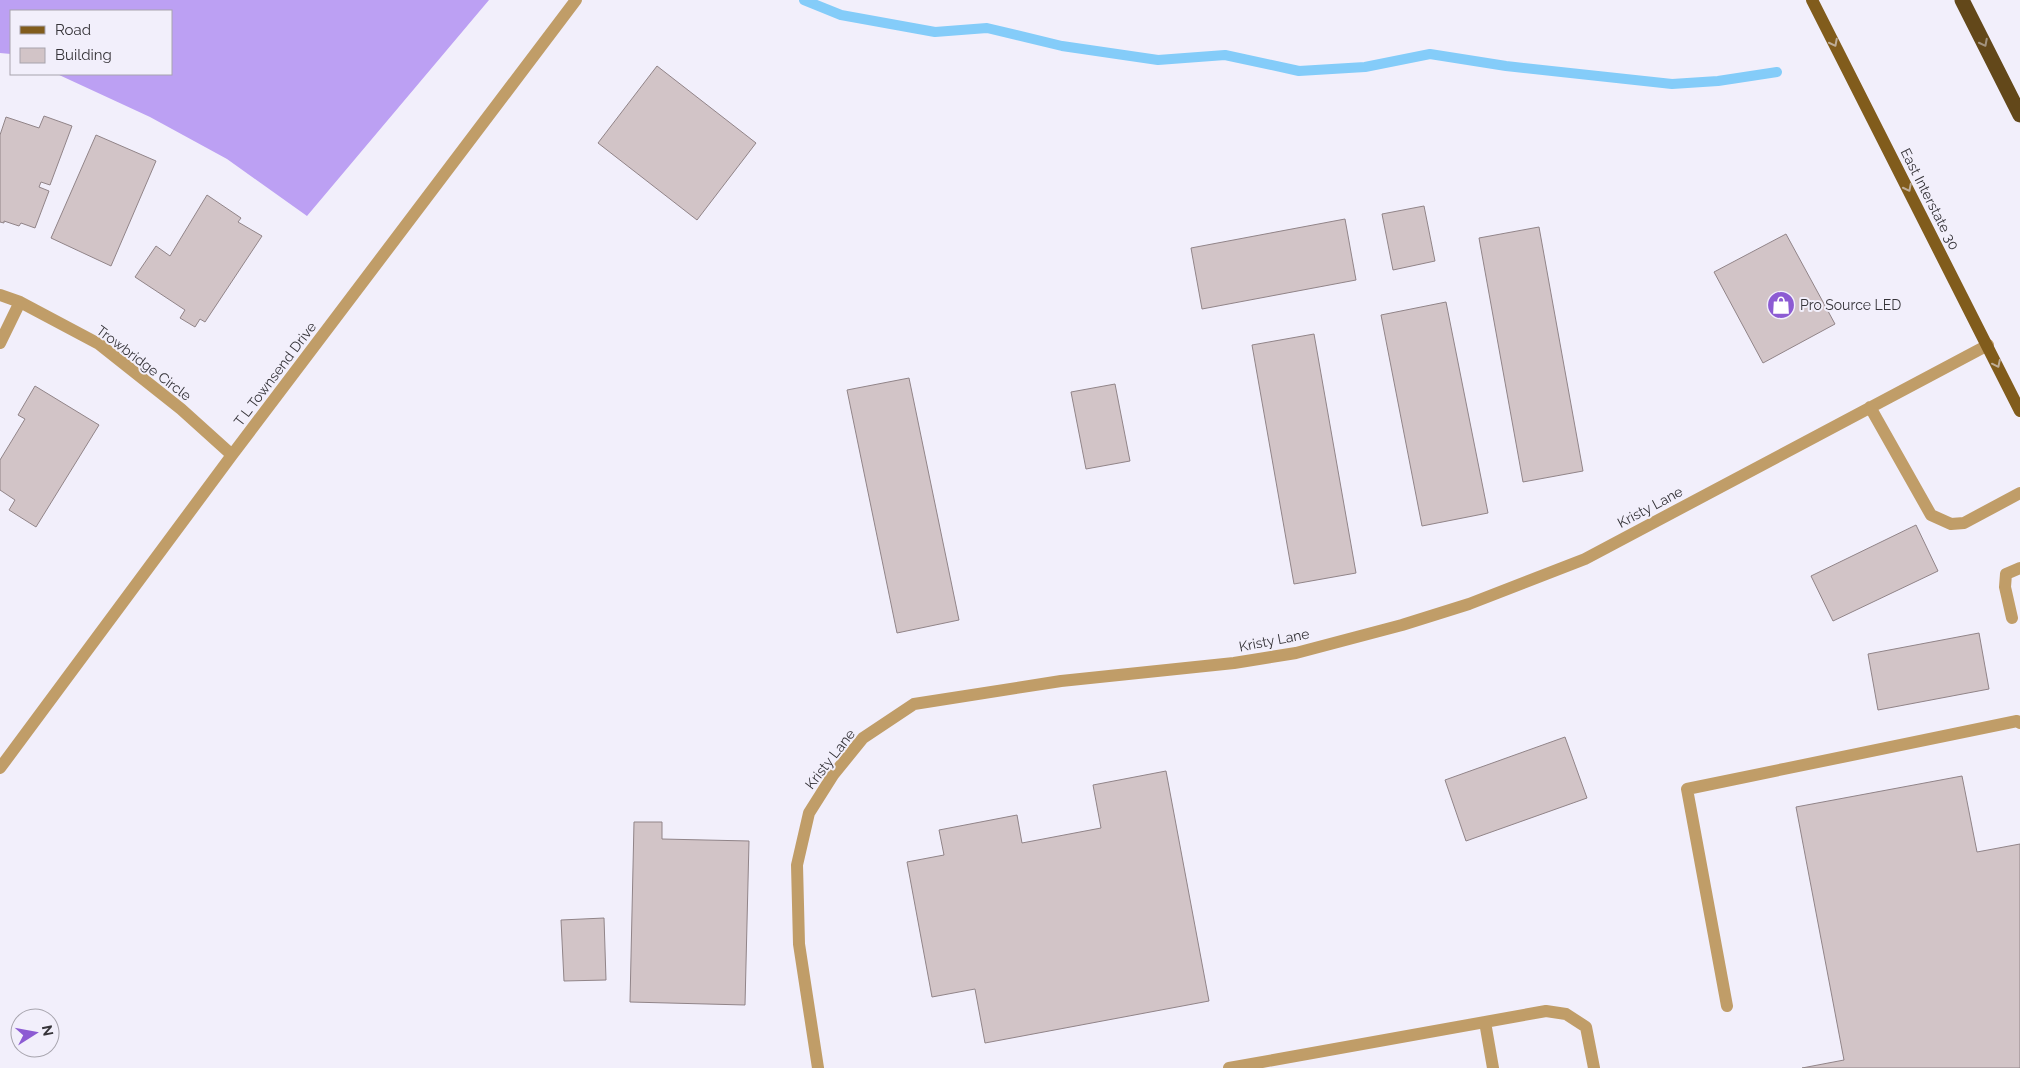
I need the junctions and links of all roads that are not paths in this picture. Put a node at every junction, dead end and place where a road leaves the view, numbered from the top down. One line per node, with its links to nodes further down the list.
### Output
1 (576, 0): 11 (street, T L Townsend Drive)
2 (1812, 0): 8 (main road, East Interstate 30, one-way to 8)
3 (1962, 0): 4 (highway, one-way to 4)
4 (2020, 115)
5 (0, 296): 6 (street, Trowbridge Circle)
6 (20, 302): 7 (street); 11 (street, Trowbridge Circle)
7 (0, 343)
8 (1988, 345): 9 (street, Kristy Lane); 10 (main road, East Interstate 30, one-way to 10)
9 (1870, 407): 12 (street); 19 (street, Kristy Lane)
10 (2020, 411)
11 (232, 456): 16 (street, T L Townsend Drive)
12 (2020, 493)
13 (2020, 568): 14 (street)
14 (2012, 618)
15 (2020, 723): 17 (street)
16 (0, 768)
17 (1727, 1006)
18 (1484, 1022): 20 (street); 21 (street); 22 (street)
19 (818, 1068)
20 (1229, 1068)
21 (1492, 1068)
22 (1594, 1068)

